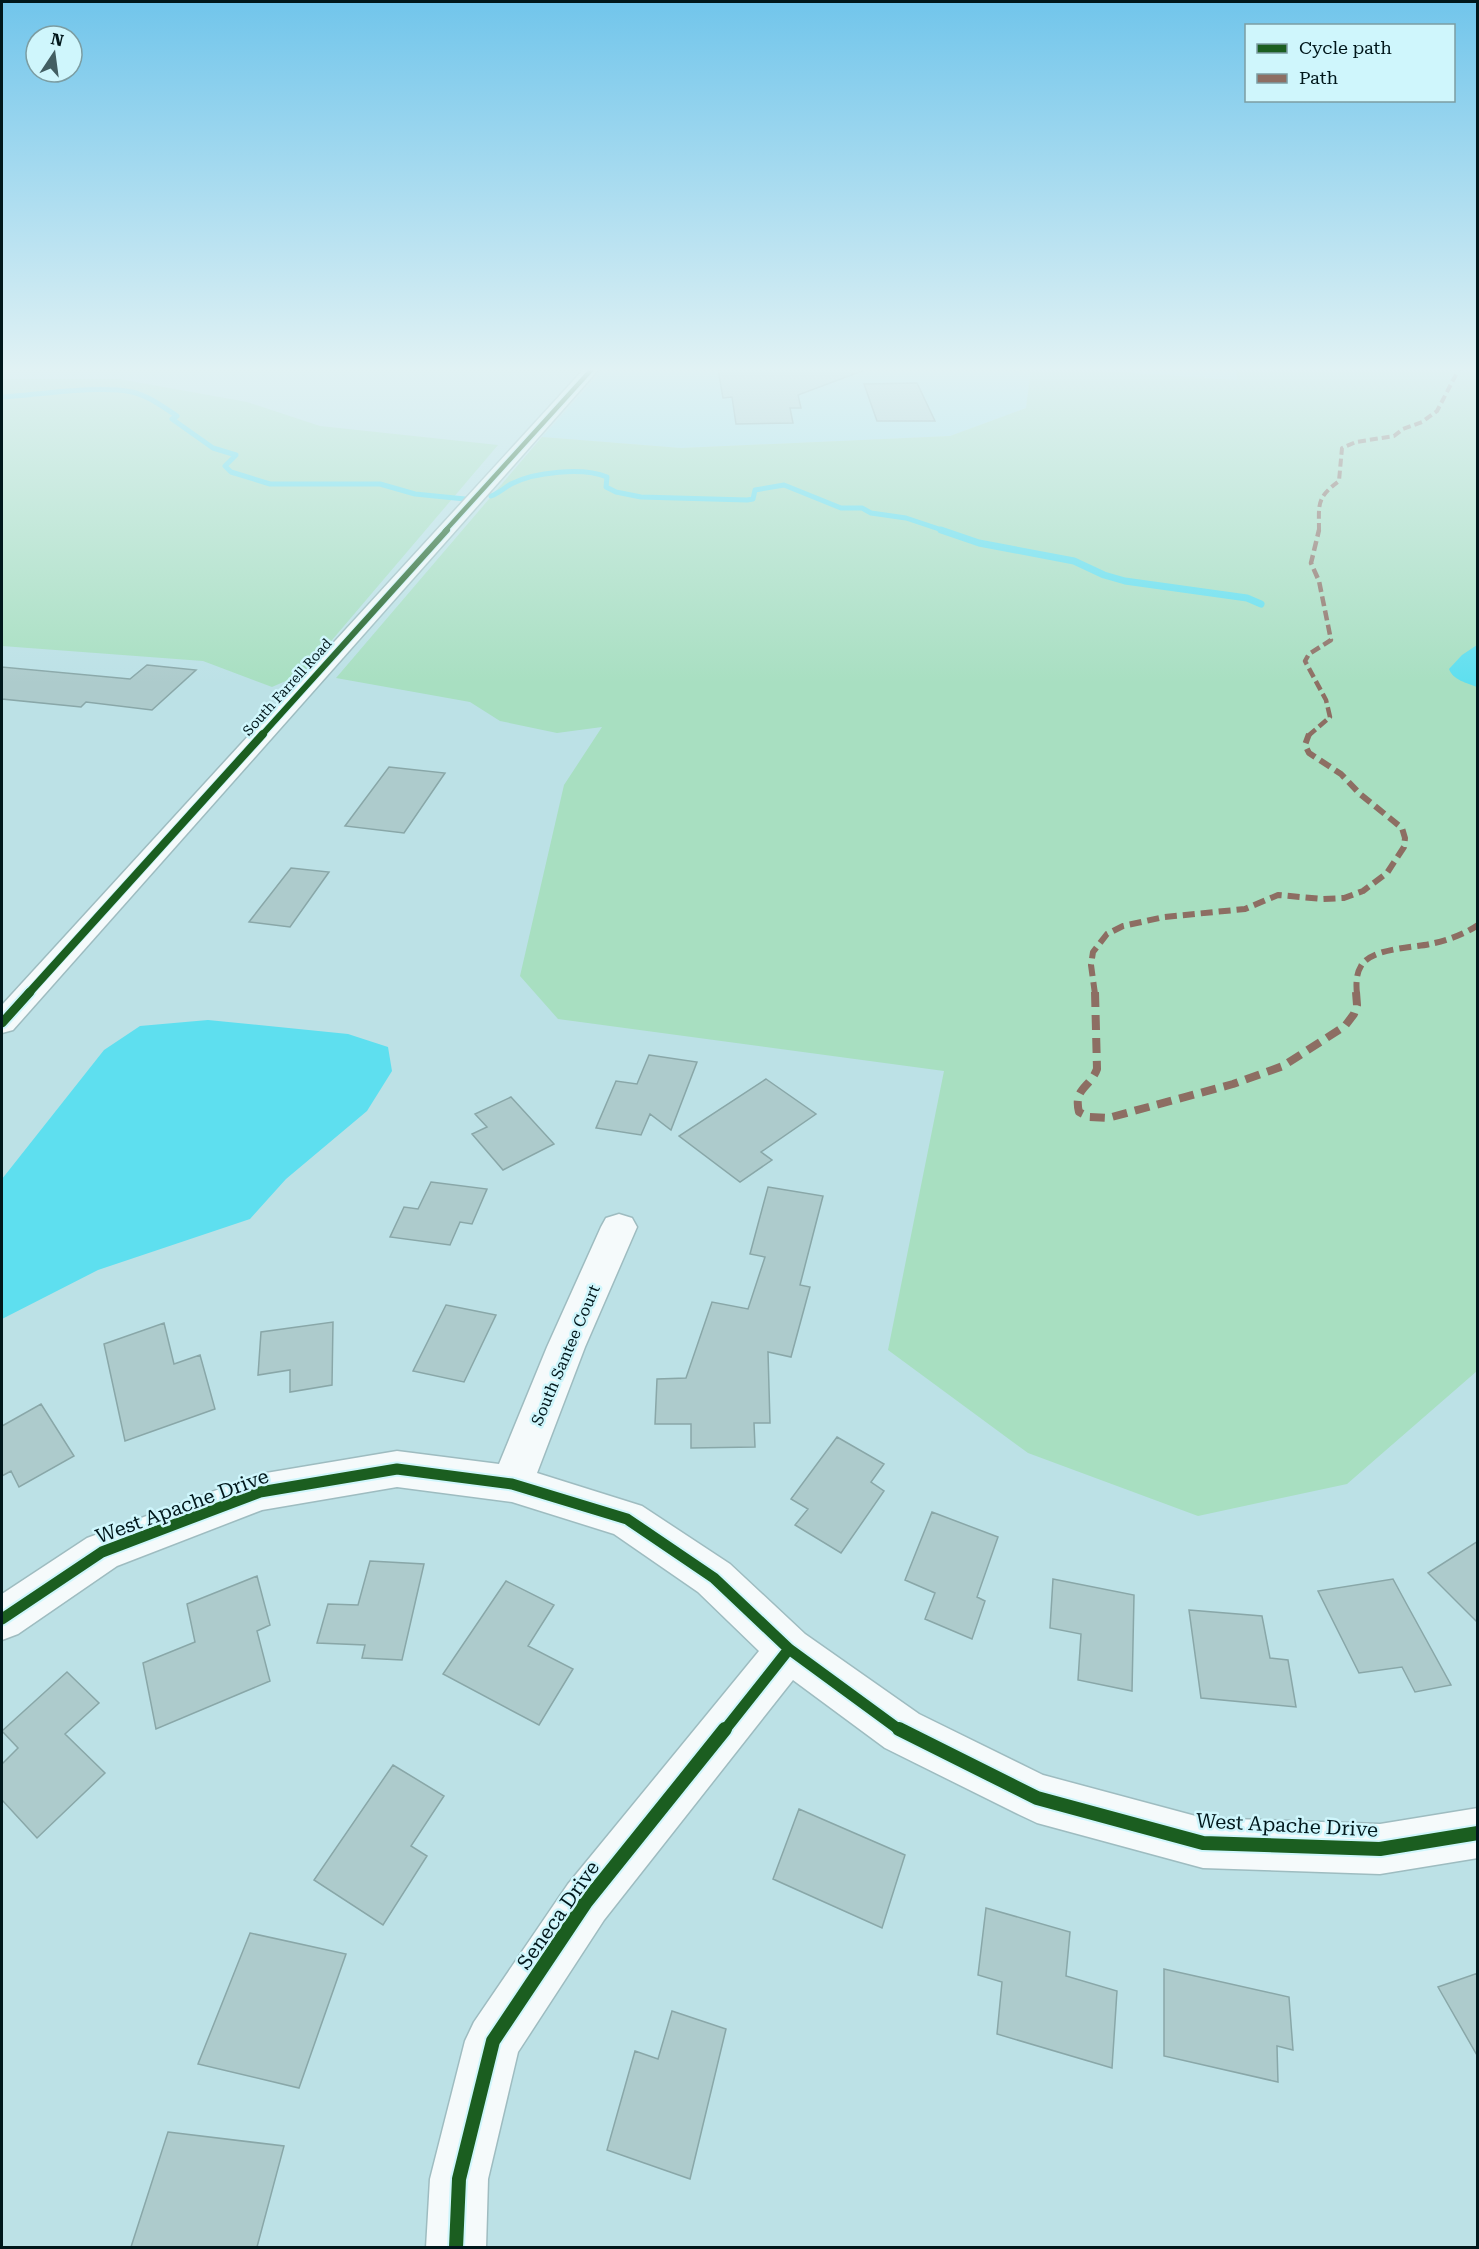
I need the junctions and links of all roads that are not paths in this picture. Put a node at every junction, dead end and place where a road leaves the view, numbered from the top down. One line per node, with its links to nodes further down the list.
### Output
1 (497, 474): 2 (street, South Farrell Road)
2 (2, 1023)
3 (619, 1227): 4 (street, South Santee Court)
4 (512, 1484): 5 (street, West Apache Drive); 6 (street, West Apache Drive)
5 (2, 1619)
6 (789, 1649): 7 (street, West Apache Drive); 8 (street, Seneca Drive)
7 (1478, 1833)
8 (456, 2247)

